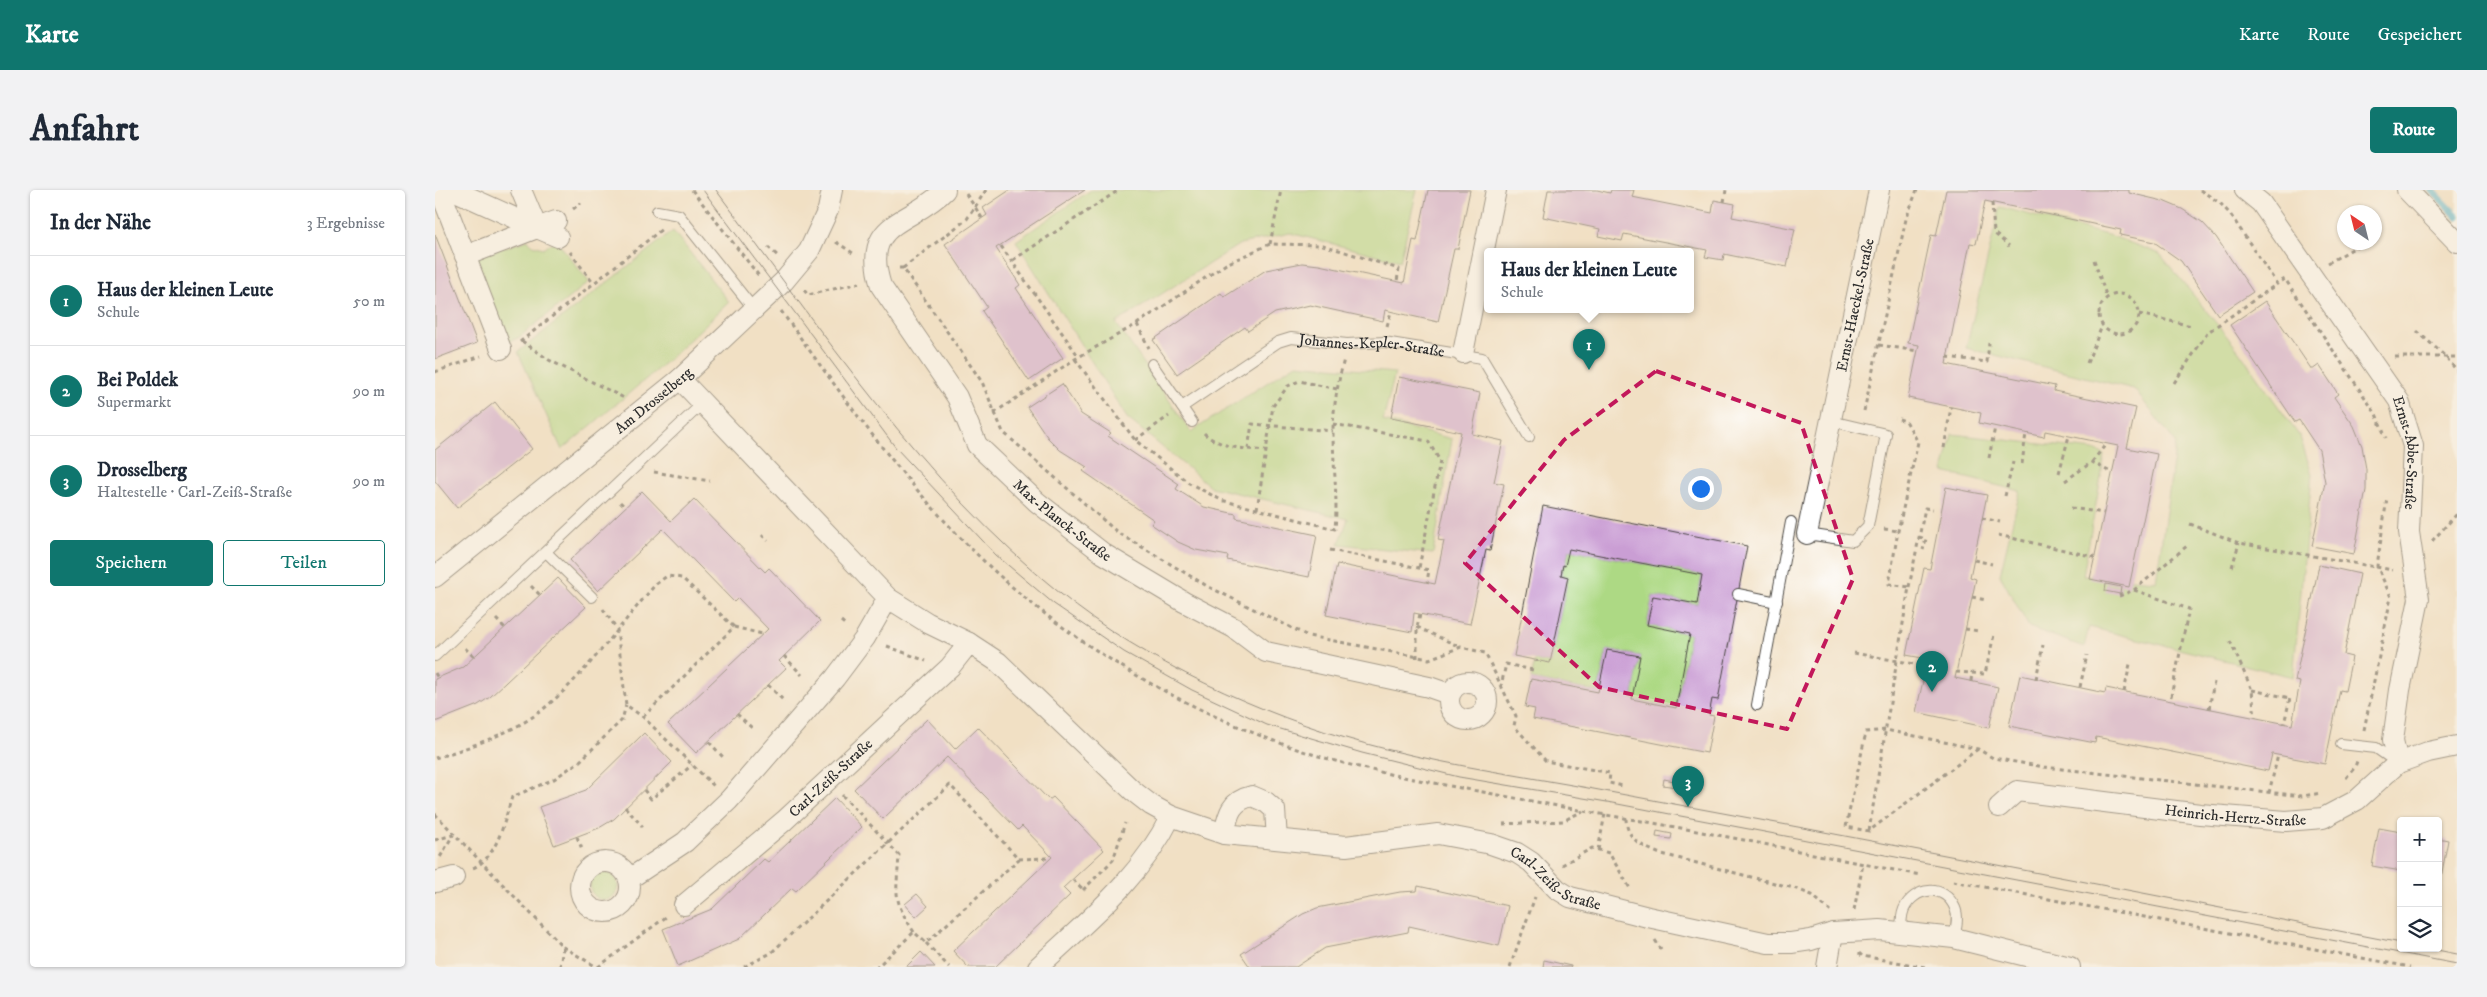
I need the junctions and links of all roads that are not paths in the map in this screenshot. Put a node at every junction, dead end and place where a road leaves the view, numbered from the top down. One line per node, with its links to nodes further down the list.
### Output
1 (440, 190): 16 (street)
2 (453, 190): 11 (street)
3 (521, 190): 11 (street)
4 (832, 190): 17 (street, Am Drosselberg)
5 (945, 190): 37 (street, Max-Planck-Straße)
6 (1496, 190): 14 (street, Johannes-Kepler-Straße)
7 (1879, 190): 24 (street, Ernst-Haeckel-Straße)
8 (2245, 190): 41 (street, Ernst-Abbe-Straße)
9 (2407, 190): 13 (street)
10 (657, 211): 17 (lane)
11 (537, 228): 12 (street); 16 (street)
12 (557, 229)
13 (2457, 242)
14 (1484, 248)
15 (1484, 249): 19 (street, Johannes-Kepler-Straße)
16 (465, 256): 18 (street)
17 (753, 308): 21 (street, Am Drosselberg)
18 (501, 349)
19 (1463, 353): 23 (lane, Johannes-Kepler-Straße); 26 (lane, Johannes-Kepler-Straße)
20 (1152, 364): 23 (lane)
21 (679, 379): 22 (street, Carl-Zeiß-Straße); 30 (street, Am Drosselberg)
22 (703, 403): 29 (lane); 33 (street, Carl-Zeiß-Straße)
23 (1183, 407): 25 (lane)
24 (1831, 421): 28 (street, Ernst-Haeckel-Straße); 28 (lane, Ernst-Haeckel-Straße)
25 (1192, 422)
26 (1529, 437)
27 (1791, 522): 34 (lane)
28 (1807, 534)
29 (546, 552): 32 (lane); 36 (lane)
30 (435, 578)
31 (1738, 594): 34 (lane)
32 (592, 597)
33 (888, 598): 35 (street, Carl-Zeiß-Straße); 46 (street)
34 (1777, 602): 38 (lane)
35 (969, 643): 43 (street, Carl-Zeiß-Straße); 47 (street, Carl-Zeiß-Straße)
36 (435, 656)
37 (1449, 694): 37 (street)
38 (1757, 705)
39 (2341, 744): 41 (lane)
40 (2457, 746): 41 (street, Heinrich-Hertz-Straße)
41 (2398, 763): 42 (street, Heinrich-Hertz-Straße)
42 (1999, 807)
43 (1171, 816): 44 (street, Carl-Zeiß-Straße); 51 (street)
44 (1224, 834): 45 (street, Carl-Zeiß-Straße); 45 (street)
45 (1277, 839): 48 (street, Carl-Zeiß-Straße)
46 (629, 879)
47 (684, 905)
48 (1842, 932): 49 (street, Carl-Zeiß-Straße); 52 (street)
49 (1901, 932): 50 (street, Carl-Zeiß-Straße); 50 (lane)
50 (1954, 938): 53 (street, Carl-Zeiß-Straße)
51 (1038, 967)
52 (1827, 967)
53 (2070, 967)

